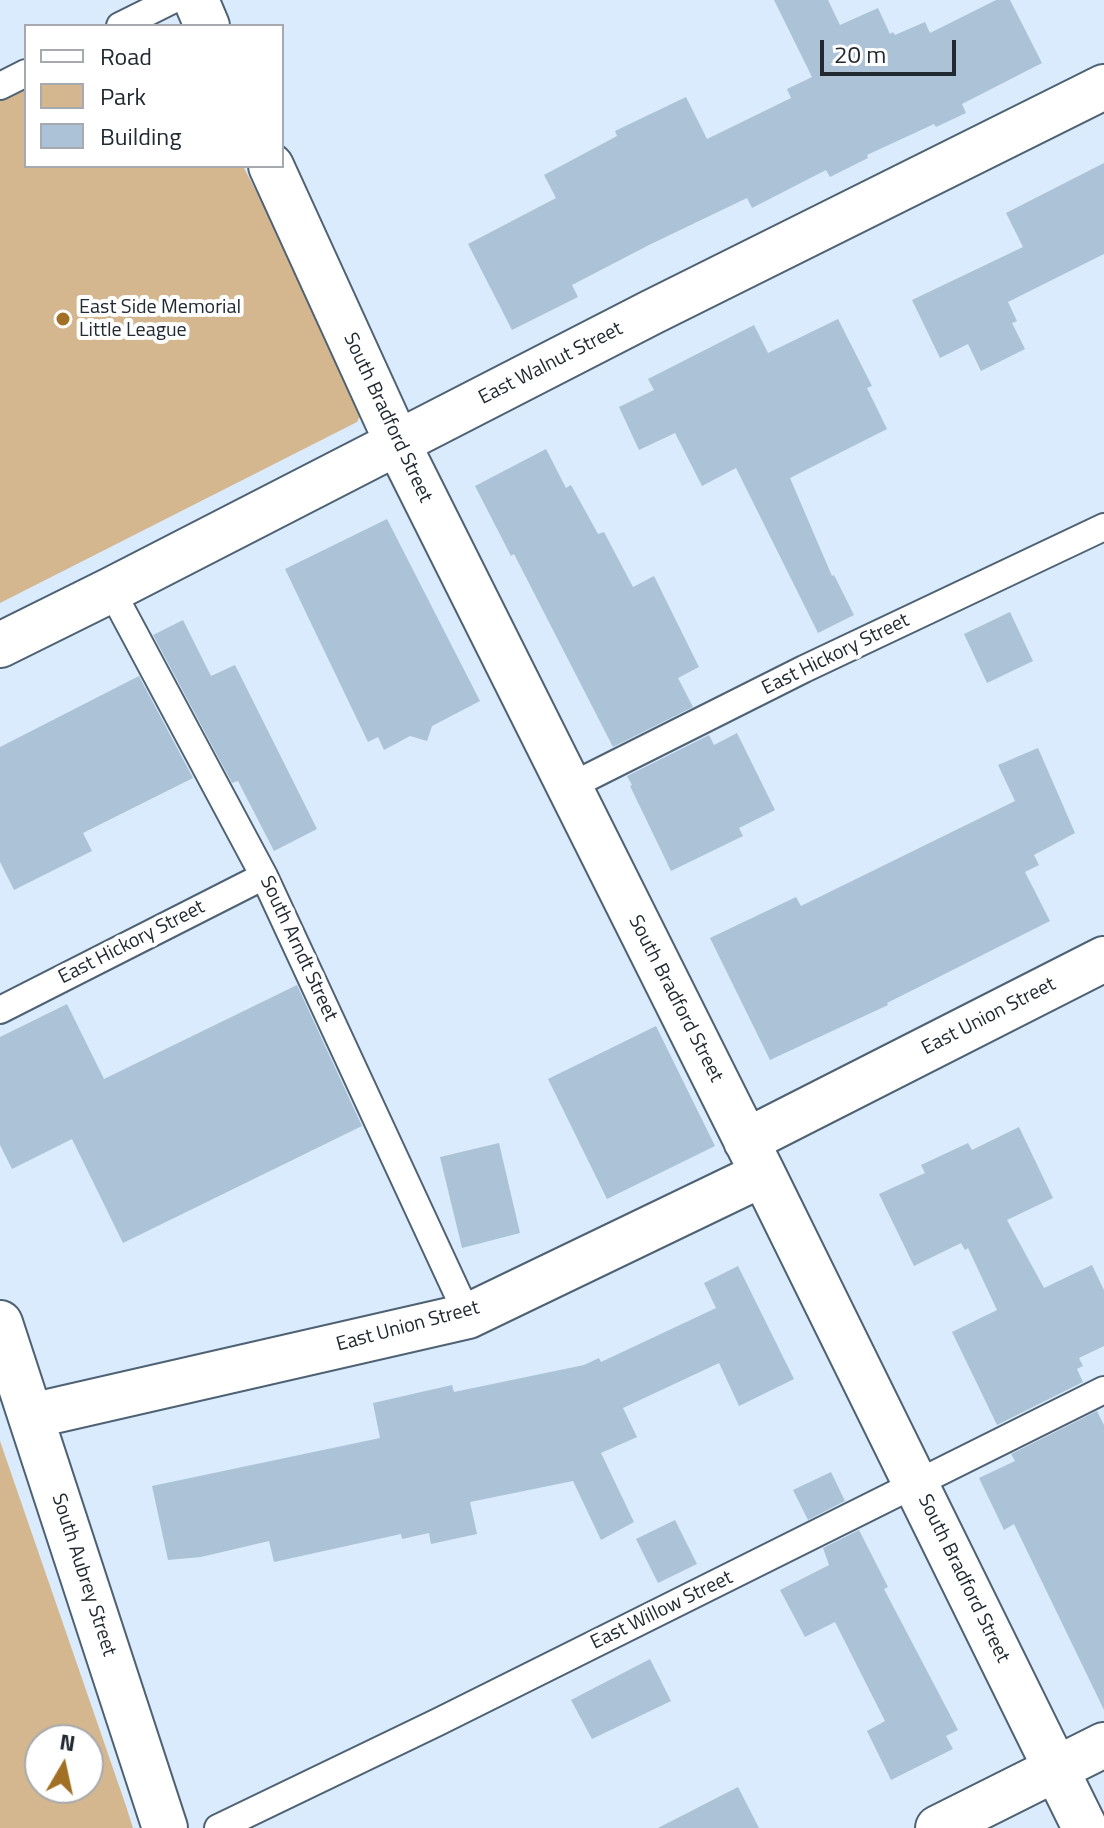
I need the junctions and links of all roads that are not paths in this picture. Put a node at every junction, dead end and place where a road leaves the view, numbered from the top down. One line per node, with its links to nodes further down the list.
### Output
1 (172, 0): 3 (lane)
2 (196, 0): 4 (street)
3 (124, 24)
4 (206, 24)
5 (24, 74): 6 (lane)
6 (0, 86)
7 (1104, 87): 9 (street, East Walnut Street)
8 (272, 168): 9 (street, South Bradford Street)
9 (397, 442): 11 (street, East Walnut Street); 13 (street, South Bradford Street)
10 (1104, 527): 13 (lane, East Hickory Street)
11 (111, 590): 12 (street, East Walnut Street); 14 (lane, South Arndt Street)
12 (0, 645)
13 (569, 787): 17 (street, South Bradford Street)
14 (264, 876): 16 (lane, East Hickory Street); 18 (lane, South Arndt Street)
15 (1104, 959): 17 (street, East Union Street)
16 (0, 1010)
17 (754, 1158): 18 (street, East Union Street); 22 (street, South Bradford Street)
18 (468, 1316): 21 (street, East Union Street)
19 (0, 1323): 21 (street, South Aubrey Street)
20 (1104, 1390): 22 (lane, East Willow Street)
21 (31, 1416): 25 (street, South Aubrey Street)
22 (916, 1484): 24 (street, South Bradford Street); 26 (lane, East Willow Street)
23 (1104, 1745): 24 (street)
24 (1056, 1768): 27 (street); 28 (street, South Bradford Street)
25 (165, 1828)
26 (218, 1828)
27 (938, 1828)
28 (1085, 1828)

